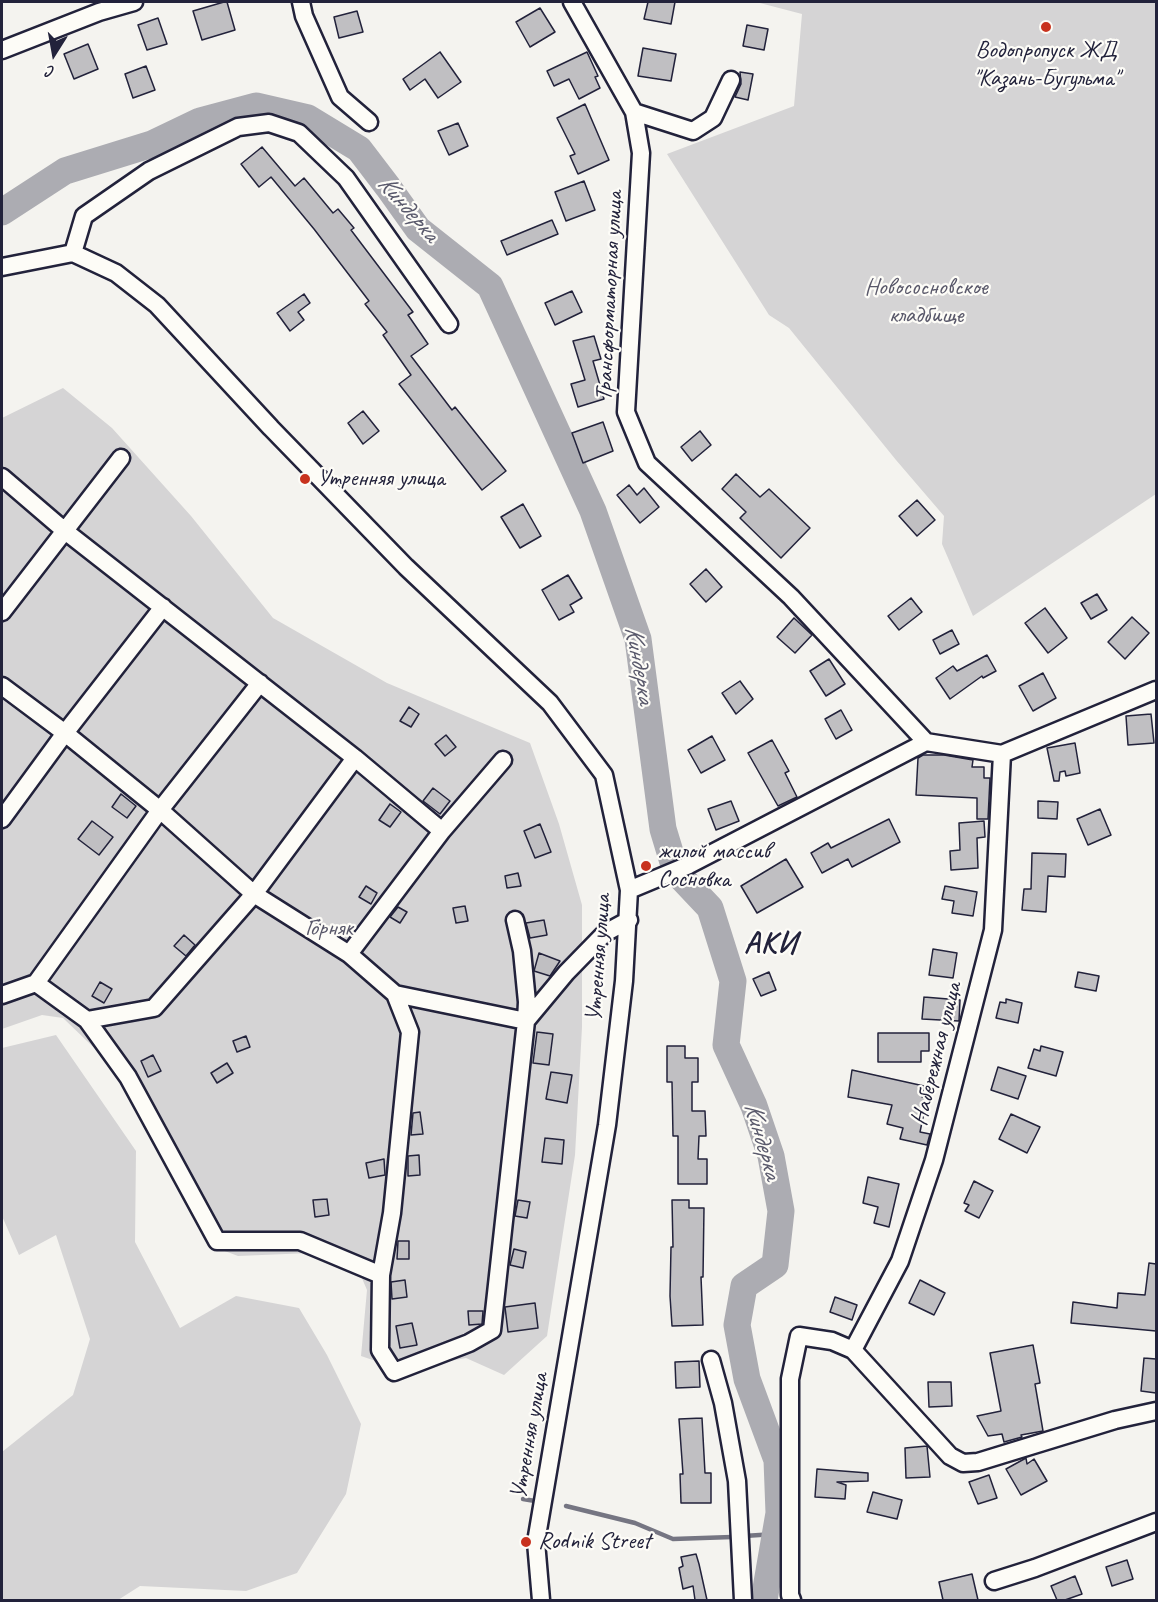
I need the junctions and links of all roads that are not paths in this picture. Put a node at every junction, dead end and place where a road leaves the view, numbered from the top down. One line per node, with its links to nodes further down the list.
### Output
1 (134, 2): 4 (street)
2 (301, 2): 7 (street)
3 (572, 2): 6 (street, Трансформаторная улица)
4 (2, 50)
5 (731, 80): 6 (street)
6 (634, 112): 20 (street, Трансформаторная улица)
7 (369, 122)
8 (73, 252): 9 (street); 10 (street); 27 (street, Утренняя улица)
9 (2, 267)
10 (449, 324)
11 (122, 458): 13 (street)
12 (2, 477): 13 (street)
13 (65, 531): 14 (street); 15 (street)
14 (163, 607): 16 (street); 19 (street)
15 (2, 612)
16 (260, 683): 22 (street); 24 (street)
17 (2, 686): 19 (street)
18 (1156, 690): 21 (street)
19 (65, 733): 24 (street); 25 (street)
20 (926, 742): 21 (street); 27 (street)
21 (1002, 754): 38 (street, Набережная улица)
22 (355, 758): 26 (street); 28 (street)
23 (503, 760): 26 (street)
24 (160, 810): 28 (street); 32 (street)
25 (2, 819)
26 (442, 831): 31 (street)
27 (629, 890): 30 (street, Утренняя улица)
28 (254, 894): 31 (street); 35 (street)
29 (515, 920): 36 (street)
30 (629, 921): 36 (street); 43 (street, Утренняя улица)
31 (350, 954): 33 (street)
32 (36, 983): 34 (street); 35 (street)
33 (395, 994): 36 (street); 37 (street)
34 (2, 995)
35 (87, 1020): 37 (street)
36 (526, 1021): 37 (street)
37 (381, 1275)
38 (853, 1350): 40 (street); 45 (street)
39 (711, 1360): 44 (street)
40 (1156, 1410)
41 (1156, 1522): 42 (street)
42 (994, 1581)
43 (541, 1600)
44 (743, 1600)
45 (792, 1600)

